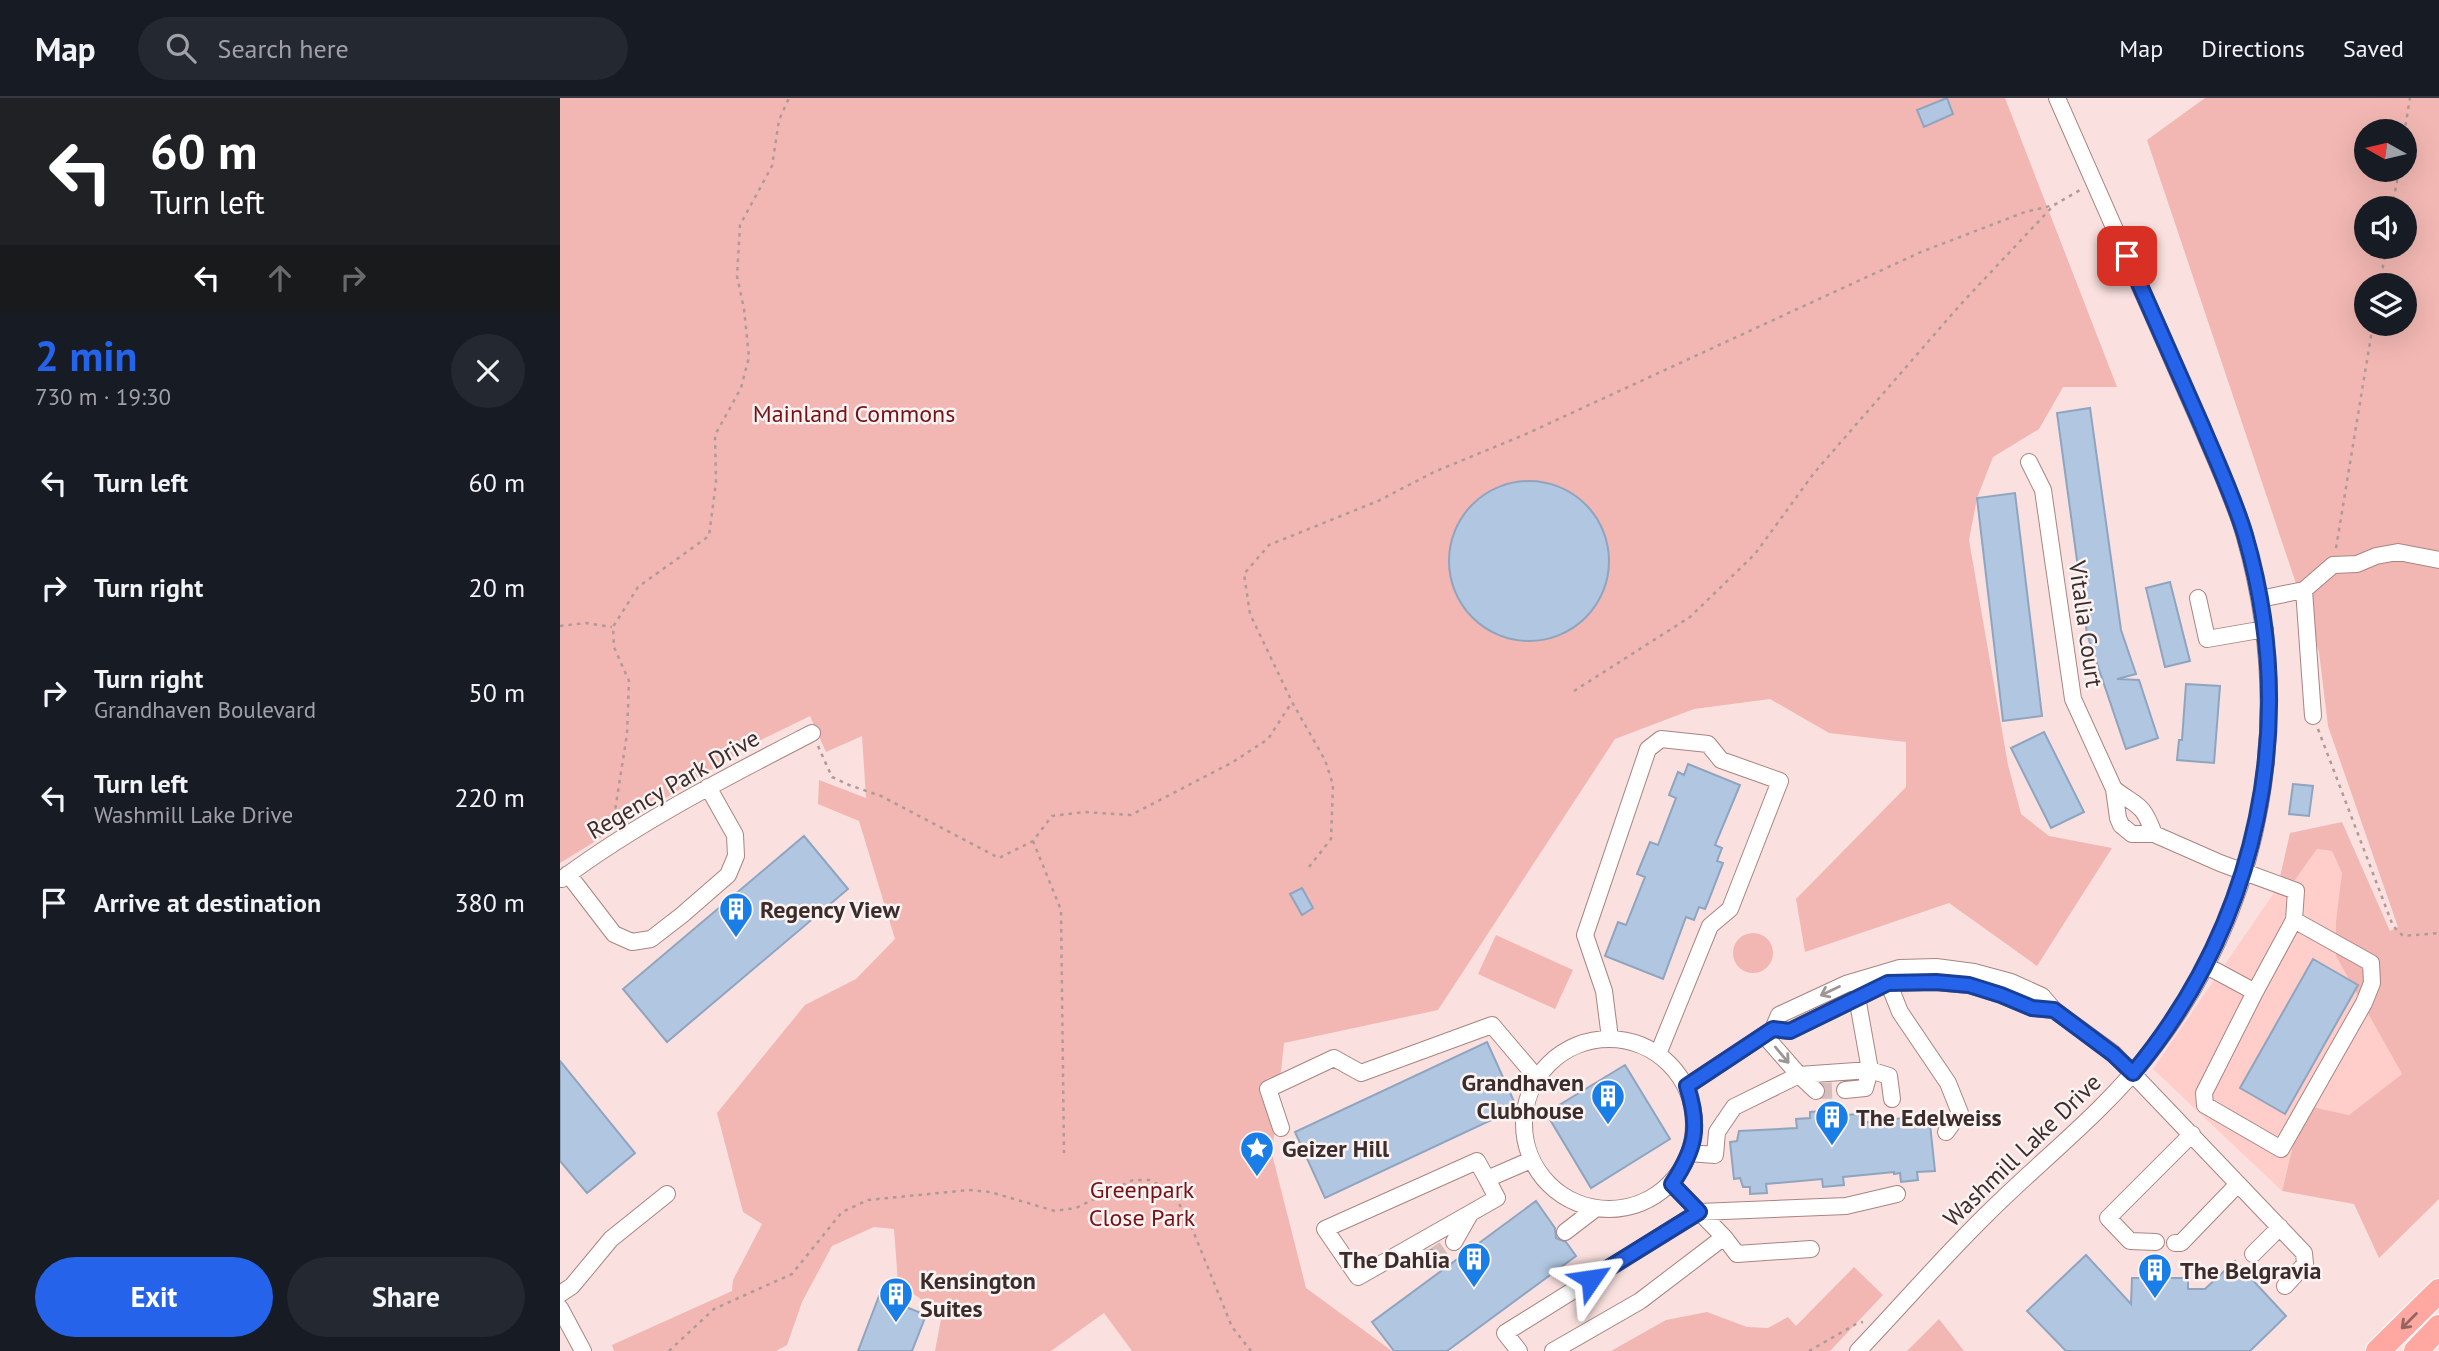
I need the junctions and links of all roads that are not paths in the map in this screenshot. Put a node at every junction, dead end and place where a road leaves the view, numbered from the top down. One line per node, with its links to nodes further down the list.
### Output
1 (2057, 98): 6 (street, Washmill Lake Drive)
2 (2029, 462): 11 (street, Vitalia Court)
3 (2439, 560): 4 (street)
4 (2304, 590): 6 (street); 8 (street)
5 (2198, 598): 7 (street)
6 (2260, 599): 7 (street, Washmill Lake Drive)
7 (2265, 629): 13 (street, Washmill Lake Drive)
8 (2313, 716)
9 (812, 733): 10 (street, Regency Park Drive)
10 (708, 787): 14 (street, Regency Park Drive); 14 (street)
11 (2114, 789): 12 (street); 12 (street, Vitalia Court)
12 (2154, 834): 13 (street, Vitalia Court)
13 (2244, 872): 15 (street, Vitalia Court); 16 (street, Washmill Lake Drive)
14 (564, 877)
15 (2294, 920): 18 (street); 18 (street)
16 (2205, 965): 18 (street); 24 (street, Washmill Lake Drive)
17 (1886, 977): 19 (street); 20 (street, one-way to 20); 24 (street); 32 (street)
18 (2255, 992)
19 (1857, 997): 20 (street); 23 (street)
20 (1769, 1032): 25 (street, one-way to 25); 27 (street)
21 (1610, 1038): 22 (street); 22 (street); 26 (street)
22 (1658, 1054): 27 (street)
23 (1870, 1070): 25 (street); 28 (street); 30 (street)
24 (2133, 1073): 33 (street); 62 (street, Washmill Lake Drive)
25 (1799, 1075): 29 (street); 34 (street)
26 (1537, 1078): 31 (street); 35 (street)
27 (1687, 1086): 34 (street)
28 (1845, 1090)
29 (1816, 1091)
30 (1892, 1100)
31 (1281, 1128)
32 (1946, 1132)
33 (2192, 1134): 38 (street); 48 (street)
34 (1689, 1153): 37 (street)
35 (1531, 1160): 36 (street); 41 (street)
36 (1487, 1178): 42 (street); 52 (street)
37 (1672, 1184): 41 (street); 43 (street)
38 (2238, 1184): 44 (street); 49 (street)
39 (667, 1194): 56 (street)
40 (1897, 1194): 43 (street)
41 (1595, 1209): 45 (street)
42 (1472, 1212): 47 (street); 52 (street)
43 (1699, 1212): 46 (street); 60 (street)
44 (2280, 1227): 51 (street); 54 (street)
45 (1566, 1232)
46 (1724, 1237): 50 (street); 61 (street)
47 (1454, 1242)
48 (2156, 1242)
49 (2175, 1243)
50 (1811, 1249)
51 (2253, 1254)
52 (1395, 1256): 53 (street)
53 (1432, 1258)
54 (2285, 1286)
55 (2439, 1291): 63 (highway, one-way to 63)
56 (560, 1294)
57 (560, 1308): 59 (street)
58 (2439, 1327): 64 (highway)
59 (583, 1351)
60 (1519, 1351)
61 (1553, 1351)
62 (1858, 1351)
63 (2378, 1351)
64 (2416, 1351)

